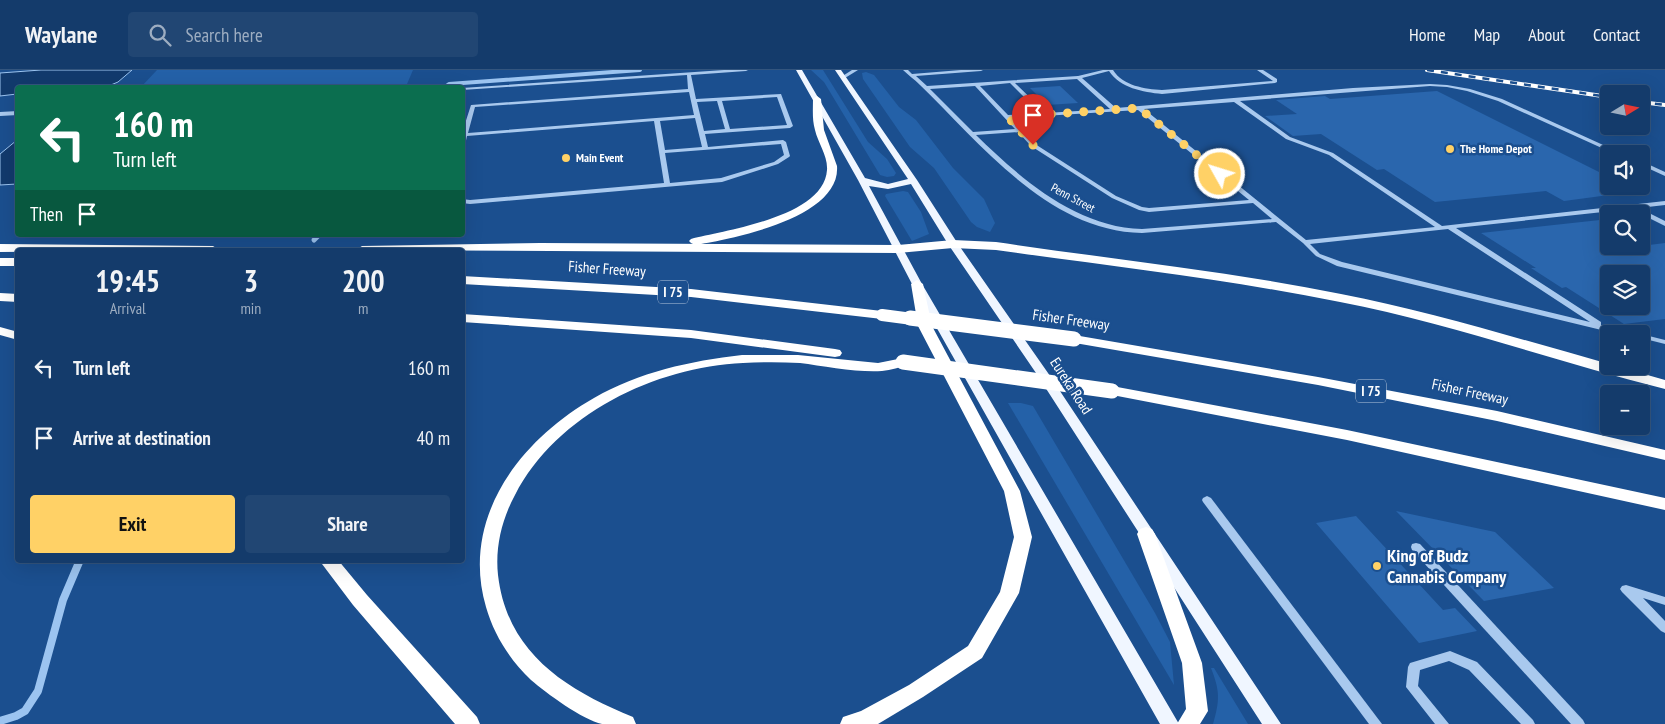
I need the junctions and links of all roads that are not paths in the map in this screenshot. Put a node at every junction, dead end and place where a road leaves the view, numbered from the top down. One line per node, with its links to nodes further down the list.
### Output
1 (746, 70): 10 (street)
2 (799, 70): 21 (main road)
3 (856, 70): 9 (street)
4 (905, 70): 11 (street, Penn Street)
5 (981, 70): 11 (street)
6 (1081, 70): 12 (street)
7 (1110, 70): 8 (street); 12 (street)
8 (1259, 70)
9 (841, 74): 44 (main road, Eureka Road)
10 (689, 75): 15 (street); 19 (street)
11 (912, 75): 17 (street, Penn Street)
12 (1088, 75): 13 (street)
13 (1078, 77): 14 (street); 26 (street)
14 (1011, 82): 16 (street); 29 (street)
15 (543, 83): 18 (street); 23 (street)
16 (976, 84): 17 (street); 31 (street)
17 (926, 88): 36 (street, Penn Street)
18 (465, 89)
19 (691, 90): 23 (lane); 24 (street)
20 (719, 99): 24 (lane); 34 (street); 34 (lane)
21 (817, 100): 43 (main road); 59 (highway)
22 (1234, 100): 25 (street); 38 (lane); 54 (street)
23 (540, 101): 37 (lane)
24 (693, 101): 30 (street)
25 (1139, 108): 26 (street); 47 (street)
26 (1115, 110): 29 (street)
27 (15, 113): 28 (street)
28 (0, 114)
29 (1045, 115): 31 (street)
30 (697, 116): 32 (street); 35 (street)
31 (1008, 117): 33 (street)
32 (657, 120): 37 (street); 40 (lane)
33 (1019, 130): 36 (street); 47 (street)
34 (728, 131): 35 (lane)
35 (702, 133): 39 (street)
36 (973, 134): 52 (street, Penn Street)
37 (465, 135)
38 (1600, 145)
39 (705, 148): 40 (street); 45 (street)
40 (662, 152): 45 (lane)
41 (1650, 167): 42 (street)
42 (1665, 174)
43 (862, 180): 44 (main road); 61 (main road)
44 (913, 180): 56 (main road, Eureka Road)
45 (667, 185): 46 (lane)
46 (465, 201)
47 (1254, 201): 52 (street)
48 (1665, 203): 49 (street)
49 (1649, 205)
50 (1600, 211): 54 (street)
51 (1650, 216): 53 (lane)
52 (1278, 220): 55 (street)
53 (1665, 224)
54 (1445, 228): 55 (street); 69 (street)
55 (1305, 242): 70 (street)
56 (953, 244): 61 (highway); 76 (highway); 80 (main road, Eureka Road)
57 (0, 248): 58 (highway)
58 (15, 248)
59 (530, 248): 60 (highway); 61 (highway)
60 (465, 249)
61 (898, 249): 65 (main road)
62 (0, 262): 63 (highway)
63 (15, 262)
64 (465, 280): 77 (highway, Fisher Freeway / I 75, bridge)
65 (917, 284): 87 (highway); 88 (main road)
66 (0, 298): 67 (highway)
67 (15, 298)
68 (465, 318): 75 (highway)
69 (1600, 325)
70 (1600, 327)
71 (0, 331): 72 (highway)
72 (15, 335)
73 (1650, 338): 74 (street)
74 (1665, 342)
75 (903, 362): 79 (highway, bridge); 86 (highway)
76 (1665, 385)
77 (1665, 455)
78 (1207, 500): 91 (street)
79 (1665, 504)
80 (1146, 534): 89 (highway); 90 (main road, Eureka Road)
81 (1416, 547): 94 (street)
82 (330, 563): 85 (highway)
83 (1665, 600): 84 (street)
84 (1665, 628)
85 (468, 724)
86 (624, 724)
87 (851, 724)
88 (1170, 724)
89 (1188, 724)
90 (1272, 724)
91 (1376, 724)
92 (1443, 724): 93 (lane)
93 (1529, 724)
94 (1579, 724)

